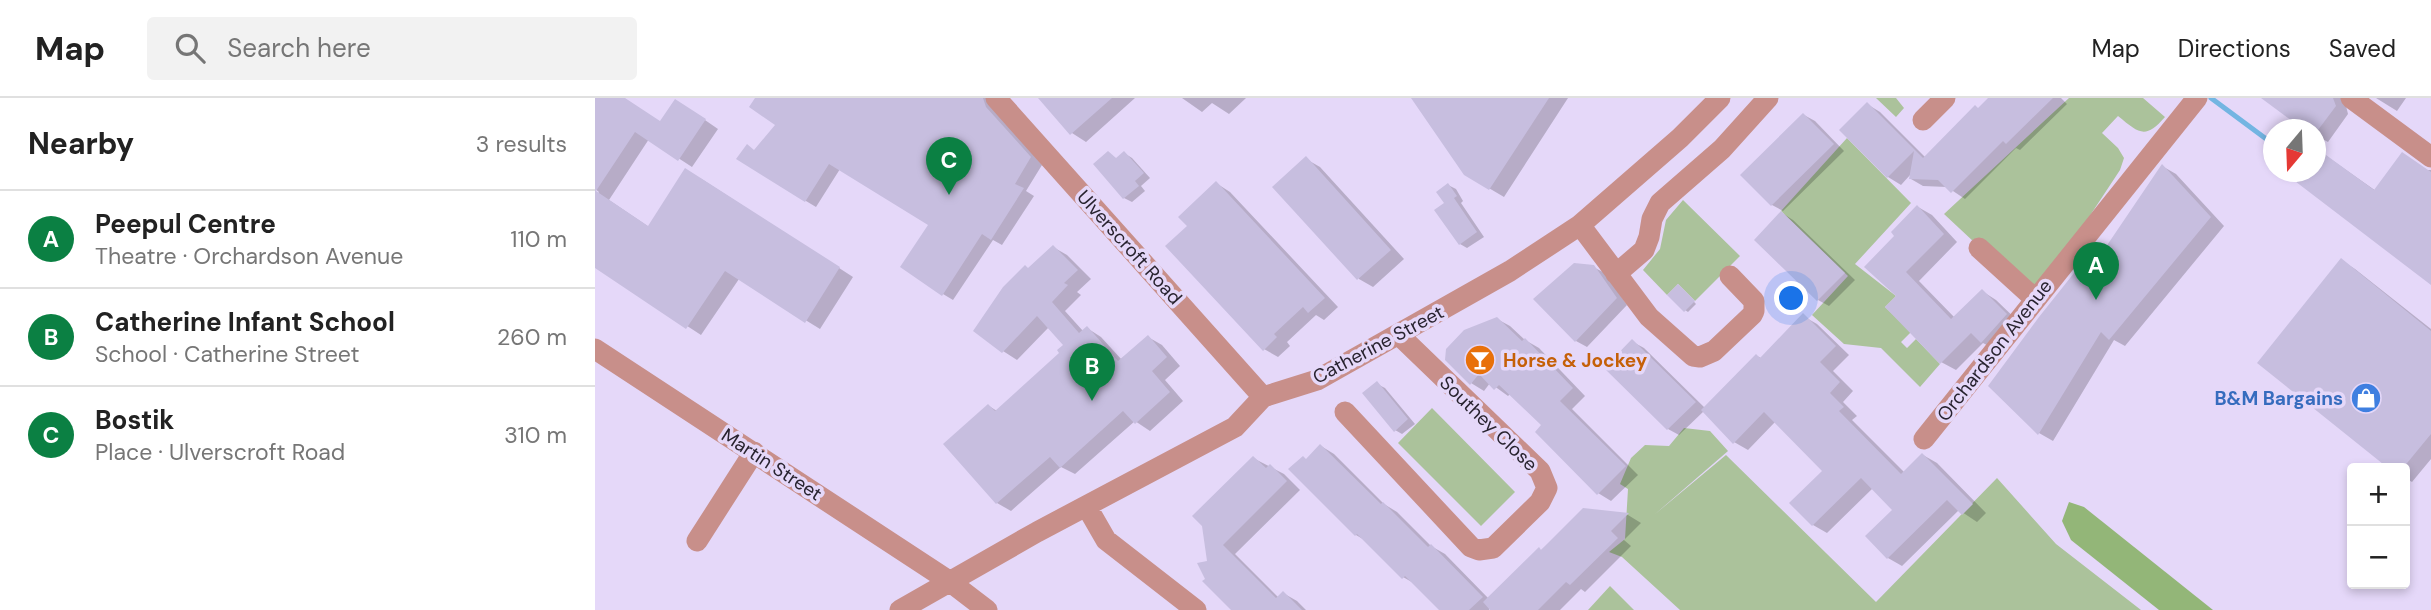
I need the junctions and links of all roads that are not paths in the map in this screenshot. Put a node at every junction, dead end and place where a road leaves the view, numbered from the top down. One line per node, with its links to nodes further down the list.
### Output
1 (996, 98): 16 (street, Ulverscroft Road)
2 (1720, 98): 9 (street, Catherine Street)
3 (1768, 98): 11 (street)
4 (1945, 98): 7 (street)
5 (2351, 98): 8 (street)
6 (2191, 106): 13 (street, Orchardson Avenue)
7 (1923, 120)
8 (2431, 157)
9 (1580, 225): 11 (street); 14 (street, Catherine Street)
10 (1979, 248): 13 (street)
11 (1616, 274): 12 (street)
12 (1731, 276)
13 (2035, 299): 18 (street, Orchardson Avenue)
14 (1399, 335): 16 (street, Catherine Street); 17 (street, Southey Close)
15 (595, 349): 19 (street, Martin Street)
16 (1263, 397): 20 (street, Catherine Street)
17 (1345, 412)
18 (1924, 439)
19 (754, 452): 21 (street); 22 (street, Martin Street)
20 (1087, 507): 22 (street, Catherine Street); 25 (street)
21 (697, 541)
22 (949, 581): 23 (street, Catherine Street); 24 (street, Martin Street)
23 (900, 610)
24 (987, 610)
25 (1196, 610)

